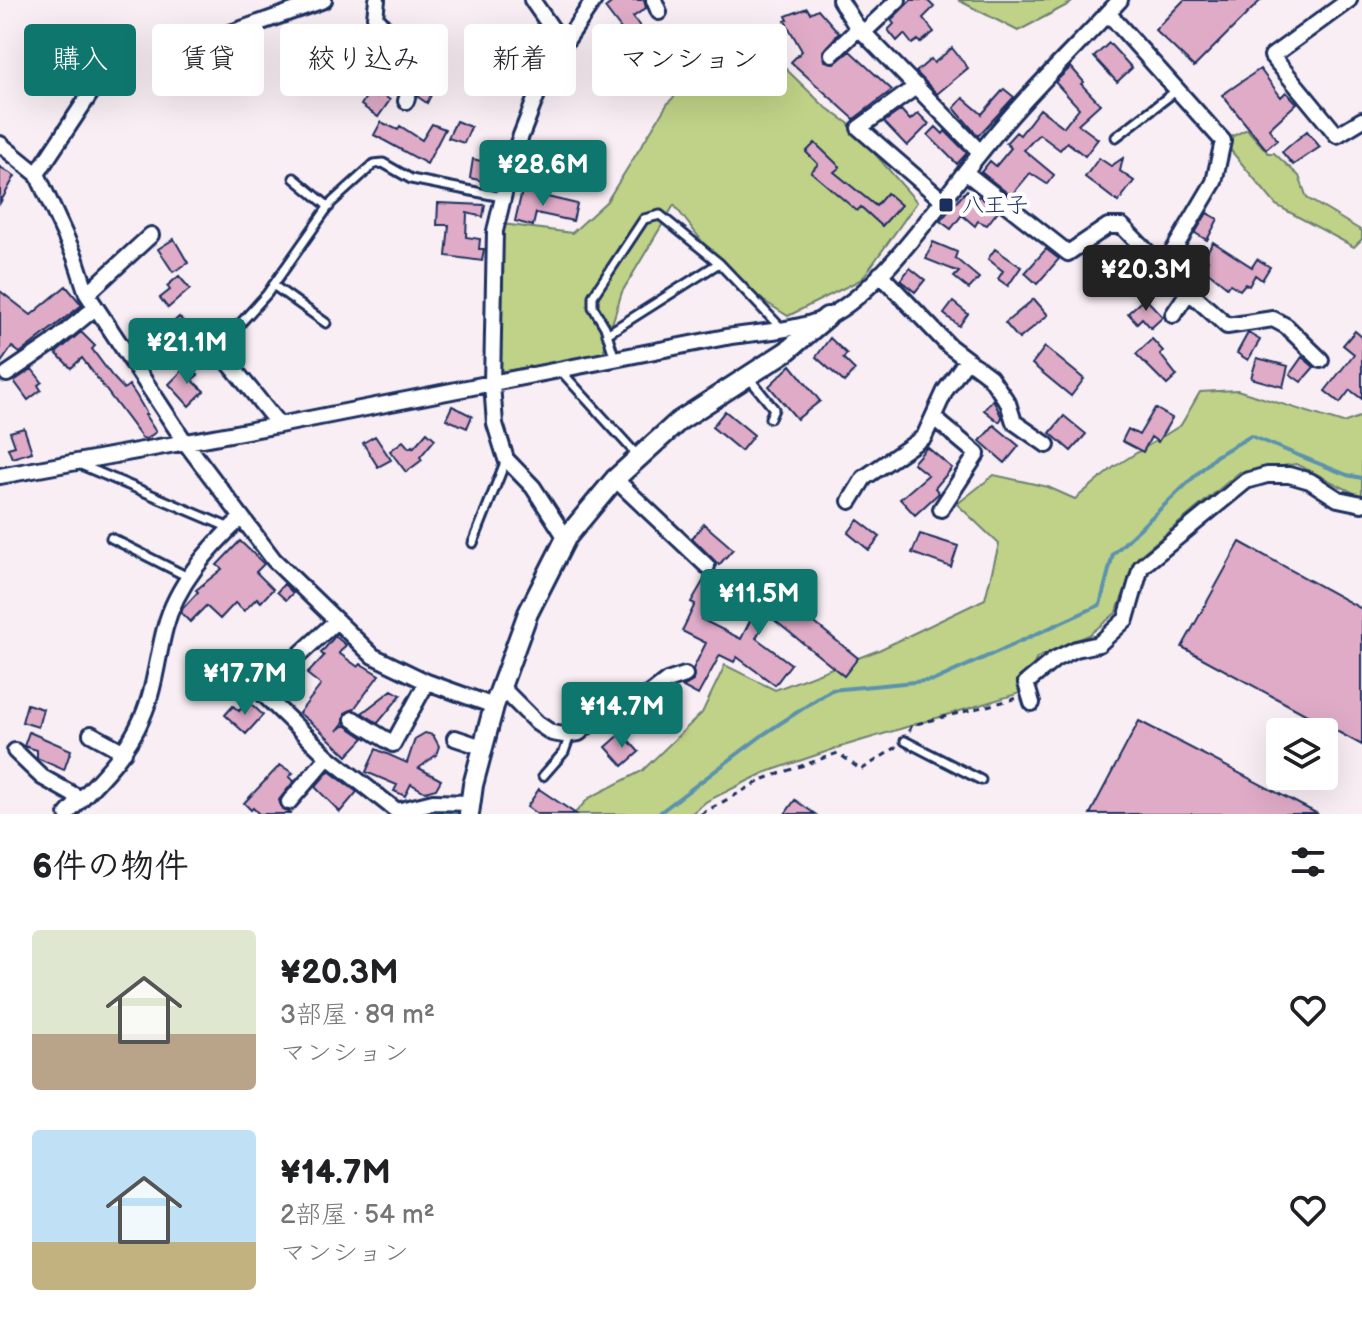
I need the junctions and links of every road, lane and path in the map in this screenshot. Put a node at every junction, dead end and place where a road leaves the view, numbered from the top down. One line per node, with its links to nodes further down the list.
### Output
1 (324, 0): 10 (street)
2 (377, 0): 19 (street)
3 (532, 0): 11 (street)
4 (594, 0): 12 (street)
5 (840, 0): 13 (street)
6 (898, 0): 13 (street)
7 (1120, 0): 9 (street)
8 (1349, 0): 20 (street)
9 (1108, 13): 16 (street); 23 (street)
10 (256, 24)
11 (549, 24)
12 (576, 24)
13 (861, 30): 14 (street); 15 (street)
14 (832, 54)
15 (917, 86): 23 (street); 30 (street)
16 (1177, 90): 21 (lane); 34 (street)
17 (89, 96): 26 (street)
18 (537, 96): 24 (street)
19 (406, 101)
20 (1362, 120)
21 (1116, 137)
22 (0, 144): 26 (street)
23 (980, 152): 25 (street)
24 (509, 172): 28 (street); 29 (street)
25 (965, 172): 30 (street); 34 (street)
26 (37, 174): 38 (street)
27 (294, 178): 31 (lane)
28 (547, 184)
29 (502, 197): 31 (lane); 53 (street)
30 (941, 199): 35 (street)
31 (329, 207): 36 (lane)
32 (151, 235): 38 (street)
33 (719, 263): 43 (lane); 45 (lane); 45 (lane)
34 (1163, 268): 37 (street)
35 (880, 274): 41 (street); 49 (street)
36 (273, 285): 42 (lane); 46 (lane)
37 (1189, 291): 40 (street); 48 (street)
38 (87, 294): 39 (street)
39 (95, 308): 51 (street); 57 (street)
40 (1173, 315)
41 (827, 317): 43 (street); 52 (street)
42 (326, 323)
43 (782, 329): 47 (street)
44 (205, 333): 46 (street)
45 (607, 334): 47 (lane)
46 (218, 348): 56 (street)
47 (615, 359): 50 (street)
48 (1321, 360)
49 (966, 361): 55 (street); 58 (street)
50 (560, 370): 53 (street); 59 (lane)
51 (7, 374)
52 (749, 377): 54 (lane); 59 (street)
53 (492, 384): 56 (street); 60 (street)
54 (770, 418)
55 (934, 418): 64 (street); 66 (street)
56 (279, 425): 57 (street)
57 (185, 442): 61 (street); 67 (street)
58 (1047, 445)
59 (638, 456): 63 (street)
60 (506, 459): 69 (street); 70 (lane)
61 (74, 462): 62 (street); 67 (lane)
62 (0, 476)
63 (615, 479): 69 (street); 71 (street)
64 (850, 501)
65 (1362, 504): 77 (street)
66 (941, 509)
67 (236, 523): 72 (street); 73 (street)
68 (111, 538): 72 (lane)
69 (566, 538): 76 (street)
70 (473, 543)
71 (707, 566)
72 (188, 577): 86 (street)
73 (335, 622): 75 (street); 87 (street)
74 (685, 675): 81 (street)
75 (427, 682): 78 (street); 79 (street)
76 (501, 687): 78 (street); 81 (street)
77 (1031, 699): 83 (path)
78 (494, 706): 84 (street)
79 (353, 719)
80 (91, 734): 86 (street)
81 (571, 734): 88 (lane)
82 (455, 738): 84 (street)
83 (905, 741): 89 (lane); 94 (path)
84 (482, 747): 92 (street)
85 (15, 751): 90 (street)
86 (124, 752): 90 (street)
87 (328, 757): 91 (street); 92 (street)
88 (543, 776)
89 (981, 780)
90 (81, 799): 93 (street)
91 (289, 802)
92 (470, 808)
93 (67, 814)
94 (701, 814)

